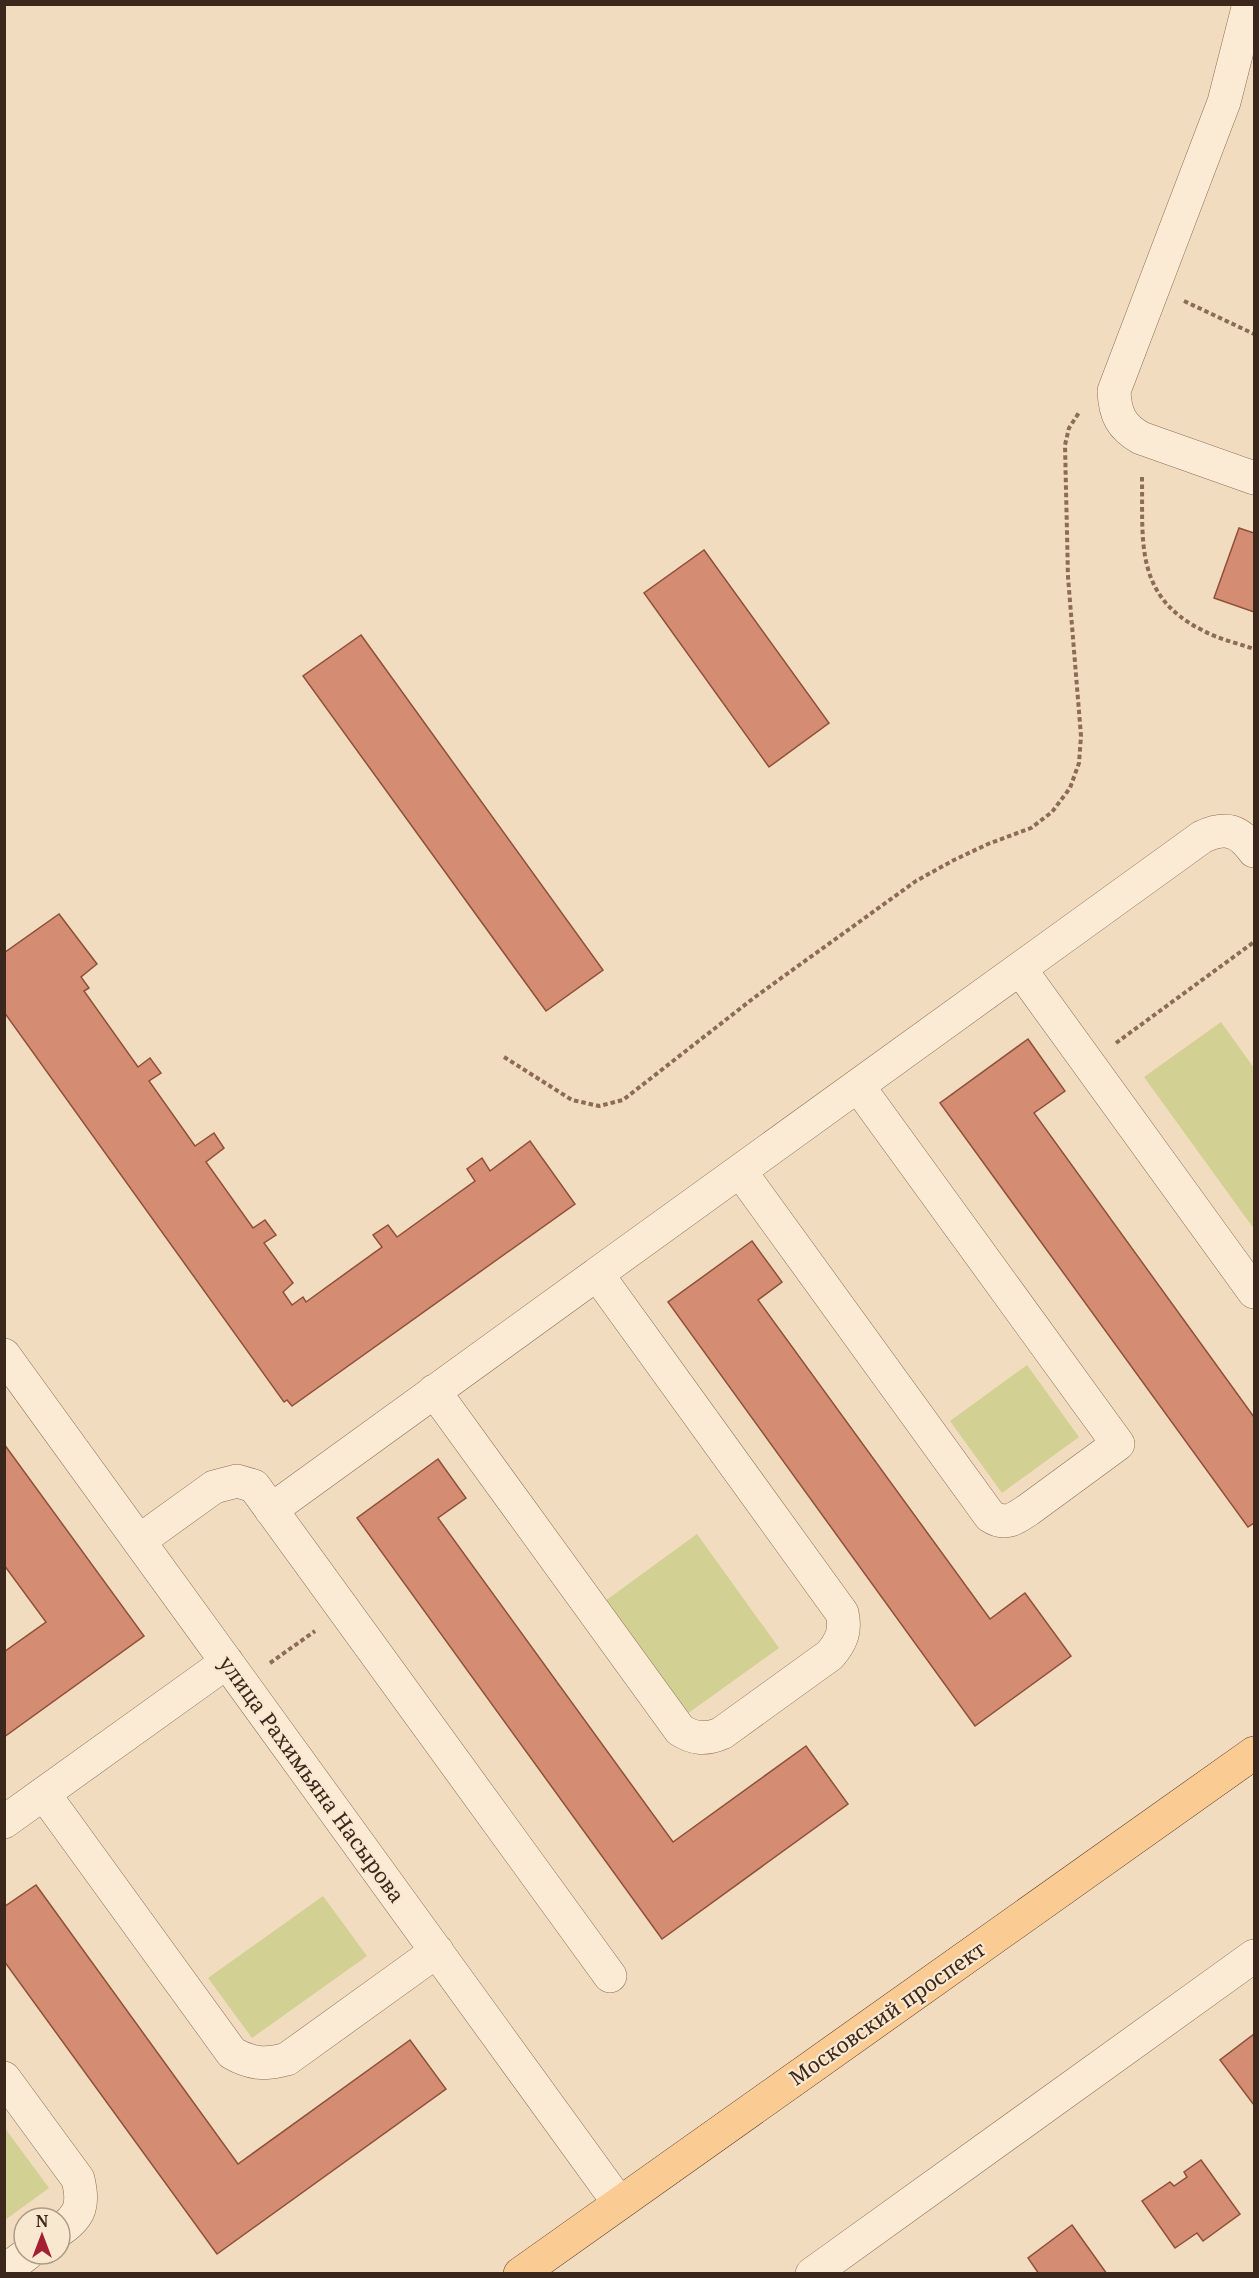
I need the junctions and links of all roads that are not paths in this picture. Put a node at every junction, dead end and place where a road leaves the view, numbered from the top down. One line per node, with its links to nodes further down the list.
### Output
1 (1249, 4): 2 (street)
2 (1254, 478)
3 (1254, 851): 4 (street)
4 (1020, 969): 5 (street); 8 (street)
5 (858, 1086): 6 (street); 6 (street)
6 (740, 1171): 7 (street)
7 (597, 1274): 10 (street); 10 (street)
8 (1254, 1292)
9 (4, 1355): 12 (street, улица Рахимьяна Насырова)
10 (434, 1391): 11 (street)
11 (271, 1510): 12 (street); 19 (street)
12 (139, 1541): 13 (street, улица Рахимьяна Насырова)
13 (235, 1673): 15 (street); 17 (street, улица Рахимьяна Насырова)
14 (1254, 1753): 21 (main road, Московский проспект)
15 (44, 1794): 16 (street); 17 (street)
16 (4, 1822)
17 (436, 1951): 21 (street, улица Рахимьяна Насырова)
18 (1254, 1956): 24 (street)
19 (610, 1977)
20 (4, 2078): 22 (street)
21 (619, 2203): 23 (main road, Московский проспект)
22 (72, 2222)
23 (520, 2274)
24 (812, 2274)

